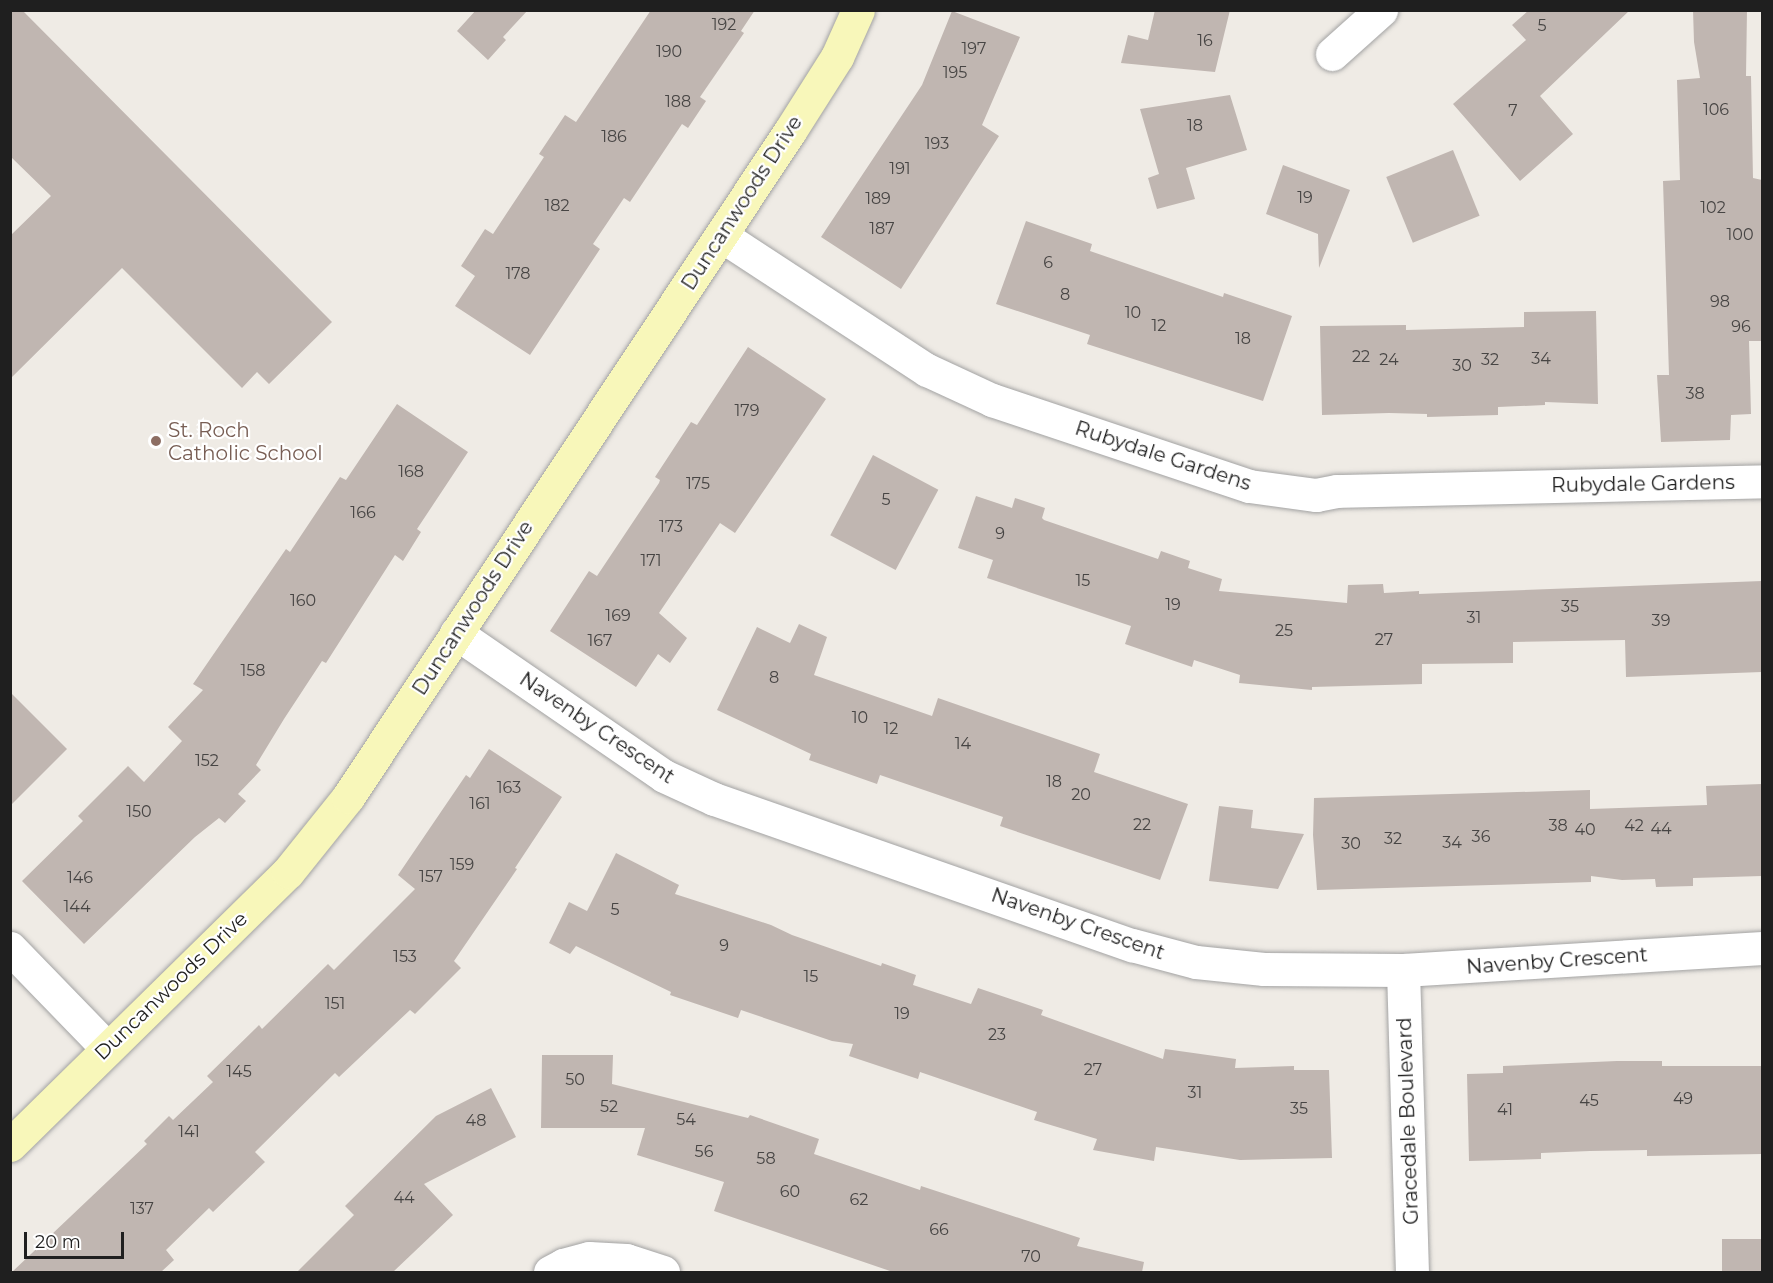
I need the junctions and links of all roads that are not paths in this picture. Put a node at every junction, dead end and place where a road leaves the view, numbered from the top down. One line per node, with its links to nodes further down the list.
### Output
1 (858, 10): 4 (street, Duncanwoods Drive)
2 (1381, 10): 3 (street)
3 (1332, 54)
4 (722, 236): 5 (street, Rubydale Gardens); 6 (street, Duncanwoods Drive)
5 (1762, 482)
6 (456, 633): 9 (street, Navenby Crescent); 10 (street, Duncanwoods Drive)
7 (10, 948): 10 (street)
8 (1762, 948): 9 (street, Navenby Crescent)
9 (1403, 970): 14 (street, Gracedale Boulevard)
10 (107, 1048): 11 (street, Duncanwoods Drive)
11 (10, 1145)
12 (550, 1272): 13 (street)
13 (663, 1272)
14 (1412, 1272)

